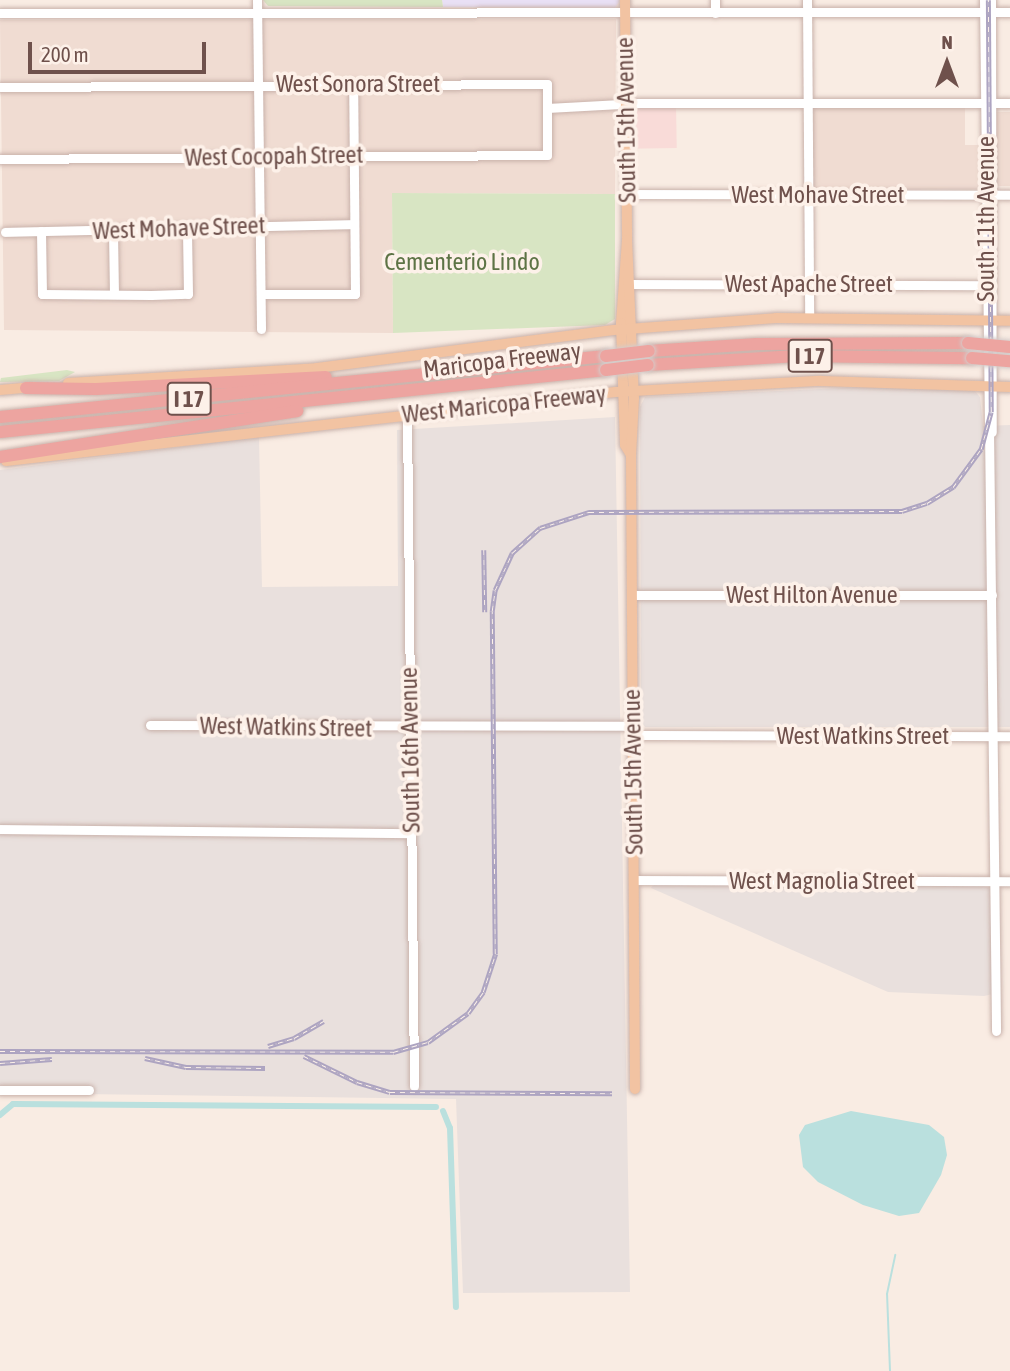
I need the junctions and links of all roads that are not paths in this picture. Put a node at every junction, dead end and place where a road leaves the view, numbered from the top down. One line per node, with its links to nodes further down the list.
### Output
1 (133, 0): 9 (street)
2 (257, 0): 14 (street)
3 (625, 0): 15 (main road, South 15th Avenue)
4 (715, 0): 16 (street)
5 (807, 0): 17 (street)
6 (902, 0): 10 (street)
7 (984, 0): 11 (street, South 11th Avenue)
8 (991, 0): 11 (street, South 11th Avenue)
9 (133, 12): 13 (street); 14 (street)
10 (903, 12): 11 (street); 17 (street)
11 (987, 12): 12 (street); 22 (street, South 11th Avenue)
12 (1010, 12)
13 (0, 13)
14 (258, 13): 15 (street); 19 (street)
15 (625, 13): 16 (street); 24 (main road, South 15th Avenue)
16 (715, 13): 17 (street)
17 (807, 13): 21 (street)
18 (353, 84): 19 (street, West Sonora Street); 25 (street, West Sonora Street); 27 (street)
19 (259, 85): 20 (street, West Sonora Street); 26 (street)
20 (0, 86)
21 (807, 103): 22 (street); 24 (street); 30 (street)
22 (989, 103): 23 (street); 31 (street, South 11th Avenue)
23 (1010, 103)
24 (626, 107): 25 (street); 29 (main road, South 15th Avenue)
25 (547, 108): 27 (street, West Cocopah Street)
26 (259, 154): 27 (street, West Cocopah Street); 28 (street, West Cocopah Street); 33 (street)
27 (353, 154): 34 (street)
28 (0, 159)
29 (626, 194): 30 (street, West Mohave Street); 39 (main road, South 15th Avenue)
30 (808, 195): 31 (street, West Mohave Street); 40 (street)
31 (989, 195): 32 (street, West Mohave Street); 41 (street, South 11th Avenue)
32 (1010, 195)
33 (260, 224): 34 (street, West Mohave Street); 35 (street, West Mohave Street); 43 (street)
34 (354, 225): 43 (street)
35 (187, 230): 37 (street, West Mohave Street); 42 (street)
36 (41, 231): 37 (street, West Mohave Street); 38 (street, West Mohave Street); 42 (street)
37 (113, 231): 42 (street)
38 (5, 232)
39 (627, 284): 40 (street, West Apache Street); 47 (main road, South 15th Avenue)
40 (809, 284): 41 (street, West Apache Street); 44 (street)
41 (990, 285): 45 (street, South 11th Avenue)
42 (114, 294)
43 (261, 294): 48 (street)
44 (809, 316): 45 (main road); 47 (main road)
45 (990, 320): 46 (main road); 54 (street, South 11th Avenue)
46 (1010, 321)
47 (627, 329): 56 (main road); 58 (main road, South 15th Avenue)
48 (261, 330)
49 (1010, 347): 50 (highway, Maricopa Freeway / I 17, bridge)
50 (649, 358): 51 (highway, Maricopa Freeway / I 17, bridge); 52 (highway, Maricopa Freeway / I 17, bridge)
51 (1010, 361)
52 (606, 363): 53 (highway, Maricopa Freeway / I 17); 59 (highway, Maricopa Freeway / I 17)
53 (378, 379): 56 (highway); 61 (highway, Maricopa Freeway / I 17)
54 (991, 385): 55 (main road, West Maricopa Freeway); 58 (main road, West Maricopa Freeway); 65 (street, South 11th Avenue)
55 (1010, 387)
56 (26, 388): 57 (main road)
57 (0, 390)
58 (628, 392): 60 (main road, West Maricopa Freeway); 64 (main road, South 15th Avenue)
59 (362, 397): 62 (highway, Maricopa Freeway / I 17); 63 (highway)
60 (407, 414): 63 (main road, West Maricopa Freeway); 67 (street, South 16th Avenue)
61 (0, 417)
62 (0, 432)
63 (0, 459)
64 (632, 595): 65 (street, West Hilton Avenue); 68 (main road, South 15th Avenue)
65 (992, 596): 69 (street, South 11th Avenue)
66 (150, 725): 67 (street, West Watkins Street)
67 (410, 728): 68 (street, West Watkins Street); 72 (street, South 16th Avenue)
68 (632, 731): 69 (street, West Watkins Street); 73 (main road, South 15th Avenue)
69 (994, 736): 70 (street, West Watkins Street); 74 (street, South 11th Avenue)
70 (1010, 736)
71 (0, 829): 72 (street)
72 (411, 833): 77 (street, South 16th Avenue)
73 (634, 880): 74 (street, West Magnolia Street); 78 (main road, South 15th Avenue)
74 (994, 881): 75 (street, West Magnolia Street); 76 (street, South 11th Avenue)
75 (1010, 881)
76 (996, 1031)
77 (414, 1086)
78 (635, 1089)
79 (0, 1090): 80 (street)
80 (89, 1090)

